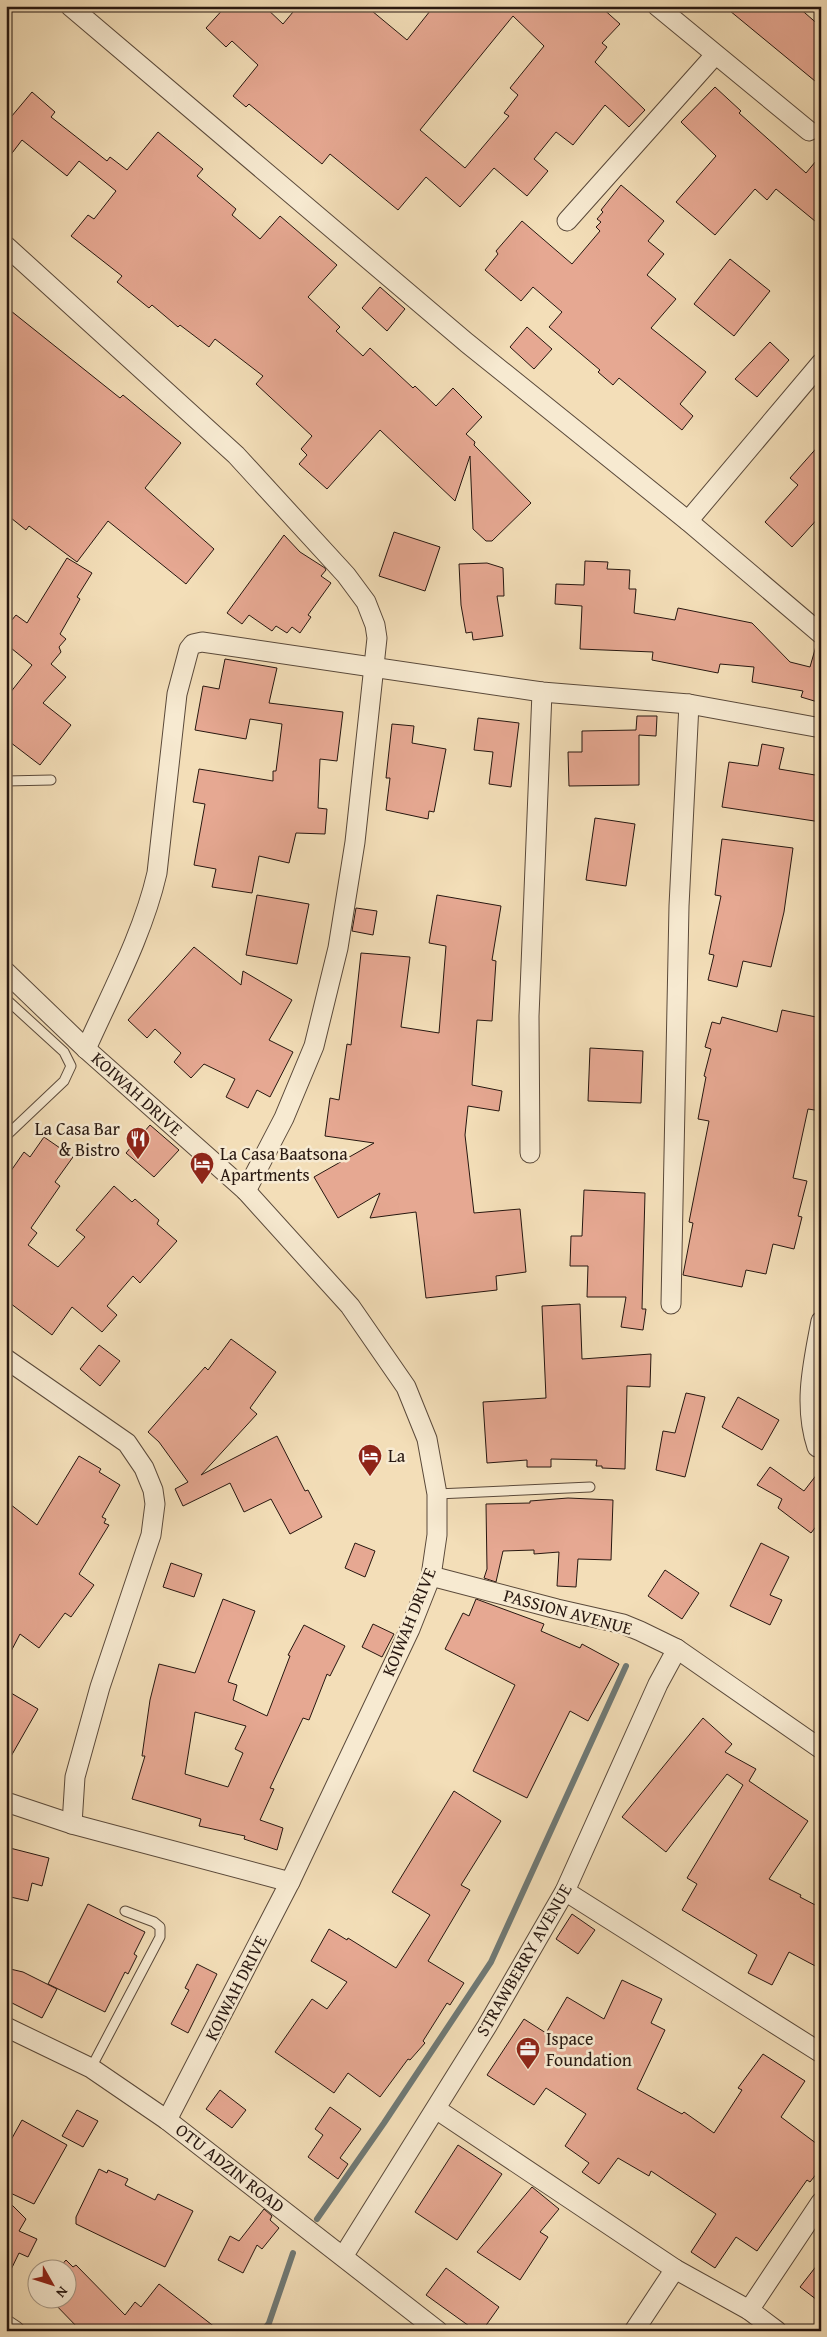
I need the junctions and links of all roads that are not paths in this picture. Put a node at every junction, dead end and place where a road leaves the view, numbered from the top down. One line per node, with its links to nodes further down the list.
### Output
1 (70, 6): 8 (street)
2 (657, 6): 3 (street)
3 (714, 55): 4 (street); 5 (street)
4 (809, 130)
5 (567, 221)
6 (6, 246): 10 (street)
7 (821, 363): 8 (street)
8 (688, 521): 9 (street)
9 (821, 634)
10 (374, 668): 11 (street); 18 (street); 21 (street)
11 (542, 692): 12 (street); 20 (street)
12 (689, 704): 13 (street); 22 (street)
13 (821, 728)
14 (51, 780): 15 (lane)
15 (6, 781)
16 (6, 972): 18 (street, KOIWAH DRIVE)
17 (6, 999): 19 (lane)
18 (86, 1049): 21 (street, KOIWAH DRIVE)
19 (6, 1136)
20 (530, 1153)
21 (246, 1191): 27 (street, KOIWAH DRIVE)
22 (671, 1304)
23 (821, 1321): 25 (street)
24 (6, 1358): 32 (street)
25 (817, 1447)
26 (590, 1487): 27 (lane)
27 (437, 1494): 28 (street, KOIWAH DRIVE)
28 (431, 1576): 29 (street, PASSION AVENUE); 33 (street, KOIWAH DRIVE)
29 (677, 1650): 30 (street, PASSION AVENUE); 34 (street, STRAWBERRY AVENUE)
30 (821, 1749)
31 (6, 1802): 32 (street)
32 (72, 1824): 33 (street)
33 (290, 1882): 40 (street, KOIWAH DRIVE)
34 (565, 1891): 37 (street); 39 (street, STRAWBERRY AVENUE)
35 (125, 1911): 38 (lane)
36 (6, 2027): 38 (street, OTU ADZIN ROAD)
37 (821, 2053)
38 (91, 2068): 40 (street, OTU ADZIN ROAD)
39 (436, 2109): 42 (street, STRAWBERRY AVENUE); 43 (street)
40 (167, 2120): 42 (street, OTU ADZIN ROAD)
41 (821, 2202): 44 (street)
42 (344, 2255): 47 (street, OTU ADZIN ROAD)
43 (675, 2269): 44 (street); 48 (street)
44 (749, 2310): 49 (street)
45 (6, 2326): 46 (street)
46 (15, 2331)
47 (438, 2331)
48 (634, 2331)
49 (777, 2331)

